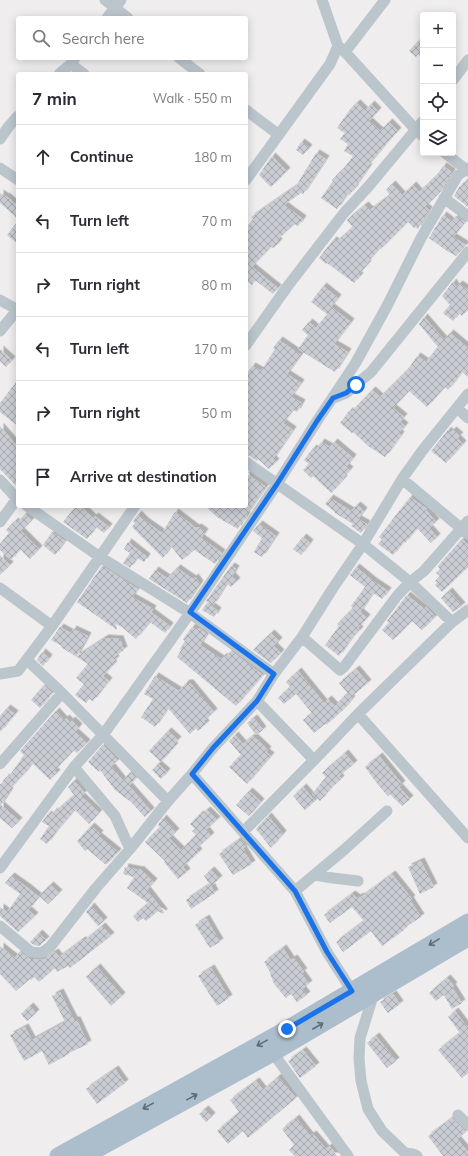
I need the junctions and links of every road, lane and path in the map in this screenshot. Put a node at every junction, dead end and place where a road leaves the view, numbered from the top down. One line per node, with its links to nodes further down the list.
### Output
1 (105, 0): 4 (street)
2 (322, 0): 7 (street)
3 (385, 0): 7 (street)
4 (118, 4): 5 (street); 6 (street)
5 (109, 16)
6 (127, 16)
7 (342, 49): 17 (street); 18 (street)
8 (182, 60): 13 (street)
9 (468, 60): 14 (street)
10 (73, 61): 11 (street); 12 (street)
11 (60, 72)
12 (82, 72)
13 (197, 72)
14 (456, 76)
15 (248, 112): 18 (street)
16 (16, 118): 19 (street)
17 (420, 133): 32 (street)
18 (279, 136): 23 (street)
19 (0, 139)
20 (449, 156): 22 (street)
21 (0, 168): 24 (street)
22 (467, 170): 25 (street)
23 (248, 177)
24 (16, 179)
25 (444, 198): 26 (street); 34 (street)
26 (468, 216)
27 (468, 252): 34 (street)
28 (0, 300): 29 (street)
29 (16, 309)
30 (16, 312): 31 (street)
31 (0, 331)
32 (248, 342)
33 (468, 394): 35 (street)
34 (333, 398): 40 (street)
35 (457, 408): 36 (street); 38 (street)
36 (468, 418)
37 (248, 463): 40 (street)
38 (402, 479): 46 (street); 47 (street)
39 (0, 480): 41 (street)
40 (277, 484): 47 (street); 52 (street)
41 (16, 497)
42 (16, 502): 45 (street)
43 (30, 508): 48 (street)
44 (134, 508): 48 (street)
45 (0, 522)
46 (466, 528): 49 (street)
47 (363, 544): 49 (street); 55 (street)
48 (100, 557): 52 (street); 54 (street)
49 (410, 582): 53 (street); 55 (street)
50 (0, 588): 54 (street)
51 (468, 610): 53 (street)
52 (190, 612): 58 (street); 62 (street)
53 (452, 622): 61 (street)
54 (52, 626): 56 (street)
55 (302, 637): 58 (street)
56 (27, 660): 57 (street); 59 (street)
57 (0, 674)
58 (274, 674): 60 (street)
59 (62, 694): 62 (street); 64 (street)
60 (257, 701): 63 (street); 66 (street)
61 (358, 714): 63 (street); 70 (street)
62 (103, 735): 65 (street); 67 (street)
63 (314, 760): 69 (street)
64 (0, 764)
65 (74, 767): 71 (street); 72 (street)
66 (192, 774): 67 (street); 69 (street)
67 (168, 801): 71 (street)
68 (387, 811): 73 (street)
69 (243, 832): 75 (street)
70 (468, 838)
71 (130, 850): 77 (street)
72 (0, 868)
73 (314, 874): 74 (street); 75 (street)
74 (358, 881)
75 (295, 891): 79 (street)
76 (468, 922): 79 (main road, one-way to 79)
77 (0, 926)
78 (468, 938): 80 (main road)
79 (352, 991): 85 (main road, one-way to 85)
80 (374, 993): 81 (main road, one-way to 80); 84 (street)
81 (273, 1053): 86 (main road, one-way to 81); 87 (street)
82 (458, 1115): 83 (street)
83 (468, 1125)
84 (403, 1154): 88 (street)
85 (58, 1156)
86 (84, 1156)
87 (348, 1156)
88 (417, 1156)

